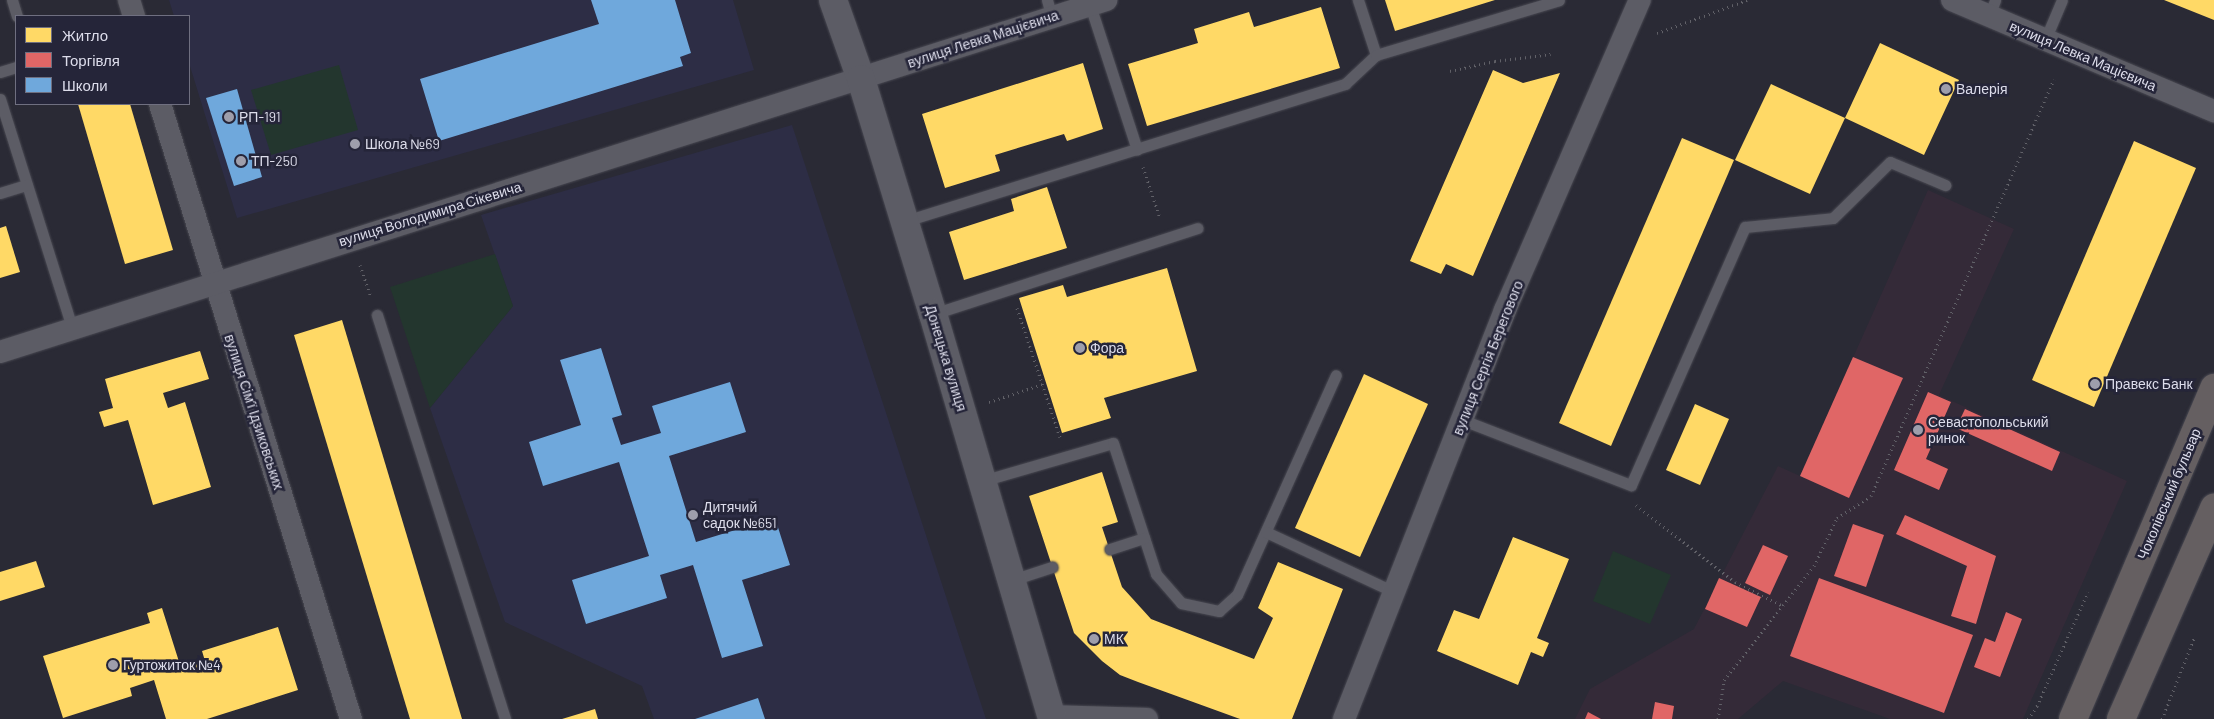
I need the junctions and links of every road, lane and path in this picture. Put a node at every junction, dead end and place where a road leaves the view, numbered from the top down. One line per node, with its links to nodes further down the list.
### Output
1 (12, 0): 13 (lane)
2 (129, 0): 14 (street)
3 (833, 0): 22 (street, Донецька вулиця)
4 (1358, 0): 18 (lane)
5 (1559, 0): 18 (lane)
6 (1640, 0): 45 (street, вулиця Сергія Берегового)
7 (1747, 0): 15 (path)
8 (1952, 0): 11 (street, вулиця Левка Мацієвича)
9 (2062, 0): 16 (lane)
10 (1098, 2): 12 (street, вулиця Левка Мацієвича); 27 (lane)
11 (1992, 8): 16 (street, вулиця Левка Мацієвича)
12 (1050, 9): 22 (street, вулиця Левка Мацієвича)
13 (17, 15)
14 (134, 15)
15 (1657, 32)
16 (2045, 40): 26 (street, вулиця Левка Мацієвича)
17 (1551, 54): 20 (path)
18 (1376, 55): 27 (lane)
19 (15, 67): 21 (lane)
20 (1450, 71)
21 (0, 72)
22 (861, 79): 31 (street, Донецька вулиця); 35 (street, вулиця Володимира Сікевича)
23 (2054, 79): 58 (path)
24 (0, 99): 28 (lane)
25 (160, 105): 35 (street, вулиця Сімʼї Ідзиковських)
26 (2214, 111)
27 (1137, 150): 31 (lane); 33 (path)
28 (27, 185): 30 (lane); 39 (lane)
29 (1945, 185): 45 (lane)
30 (0, 193)
31 (905, 221): 37 (street, Донецька вулиця)
32 (1197, 228): 33 (lane)
33 (1167, 238): 36 (lane)
34 (358, 258): 38 (path)
35 (214, 282): 39 (street, вулиця Володимира Сікевича); 62 (street, вулиця Сімʼї Ідзиковських)
36 (1011, 289): 37 (lane); 42 (path)
37 (933, 314): 47 (street, Донецька вулиця)
38 (377, 315): 63 (lane)
39 (72, 328): 40 (street, вулиця Володимира Сікевича)
40 (0, 352)
41 (1336, 375): 50 (lane)
42 (1043, 384): 44 (path); 46 (path)
43 (2214, 388): 57 (main road, Чоколівський бульвар)
44 (983, 404)
45 (1463, 420): 56 (street, вулиця Сергія Берегового)
46 (1067, 456): 47 (lane); 51 (lane)
47 (982, 481): 54 (street, Донецька вулиця)
48 (1629, 499): 58 (path)
49 (2214, 508): 59 (main road)
50 (1266, 532): 51 (lane); 56 (lane)
51 (1144, 538): 52 (lane)
52 (1110, 549)
53 (1052, 567): 54 (lane)
54 (1012, 580): 61 (street, Донецька вулиця)
55 (2088, 592): 67 (path)
56 (1396, 593): 65 (street, вулиця Сергія Берегового)
57 (2125, 602): 68 (main road, Чоколівський бульвар); 69 (main road, Чоколівський бульвар)
58 (1783, 606): 66 (path)
59 (2163, 624): 70 (main road); 71 (main road)
60 (2195, 636): 72 (path)
61 (1052, 718): 64 (street)
62 (351, 719)
63 (504, 719)
64 (1147, 719)
65 (1344, 719)
66 (1718, 719)
67 (2028, 719)
68 (2057, 719)
69 (2074, 719)
70 (2121, 719)
71 (2134, 719)
72 (2162, 719)

